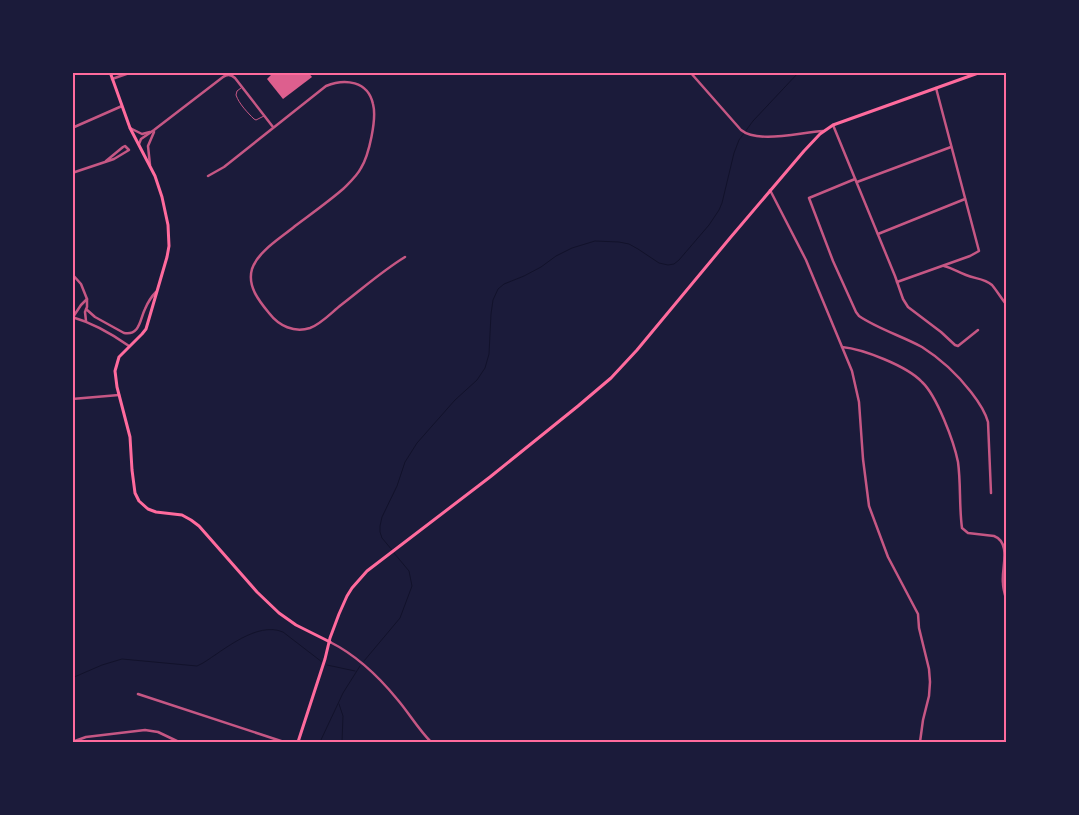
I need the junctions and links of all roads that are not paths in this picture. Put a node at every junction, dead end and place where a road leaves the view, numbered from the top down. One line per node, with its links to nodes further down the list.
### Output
1 (110, 72): 6 (main road)
2 (132, 72): 6 (street)
3 (690, 72): 16 (street)
4 (981, 72): 5 (main road)
5 (969, 74): 8 (main road)
6 (112, 79): 9 (main road)
7 (242, 87): 10 (street); 10 (lane); 15 (street)
8 (936, 88): 11 (main road); 18 (street)
9 (122, 106): 13 (street); 14 (main road)
10 (264, 115): 12 (street)
11 (833, 125): 16 (main road); 23 (street)
12 (273, 127): 22 (street); 27 (street)
13 (72, 128)
14 (130, 128): 15 (street); 17 (main road)
15 (154, 130): 17 (street); 20 (street)
16 (823, 131): 24 (main road)
17 (139, 144): 20 (main road)
18 (951, 146): 23 (street); 25 (street)
19 (106, 161): 19 (street); 21 (street)
20 (150, 166): 31 (main road)
21 (72, 173)
22 (208, 176)
23 (856, 181): 26 (street); 42 (street)
24 (770, 190): 39 (street); 44 (main road)
25 (965, 199): 26 (street); 28 (street)
26 (878, 234): 30 (street)
27 (405, 257)
28 (942, 266): 30 (street); 33 (street)
29 (72, 274): 32 (street)
30 (897, 282): 37 (street)
31 (156, 292): 34 (street); 38 (main road)
32 (87, 299): 34 (street); 35 (street)
33 (1006, 304)
34 (86, 309): 36 (street)
35 (73, 317): 36 (street)
36 (86, 321): 38 (street)
37 (978, 330)
38 (129, 346): 40 (main road)
39 (842, 347): 43 (street); 51 (street)
40 (119, 395): 41 (street); 44 (main road)
41 (72, 399)
42 (990, 493)
43 (1006, 599)
44 (330, 642): 49 (main road); 50 (street)
45 (138, 694): 48 (street)
46 (72, 742): 47 (street)
47 (179, 742)
48 (284, 742)
49 (298, 742)
50 (430, 742)
51 (920, 742)

